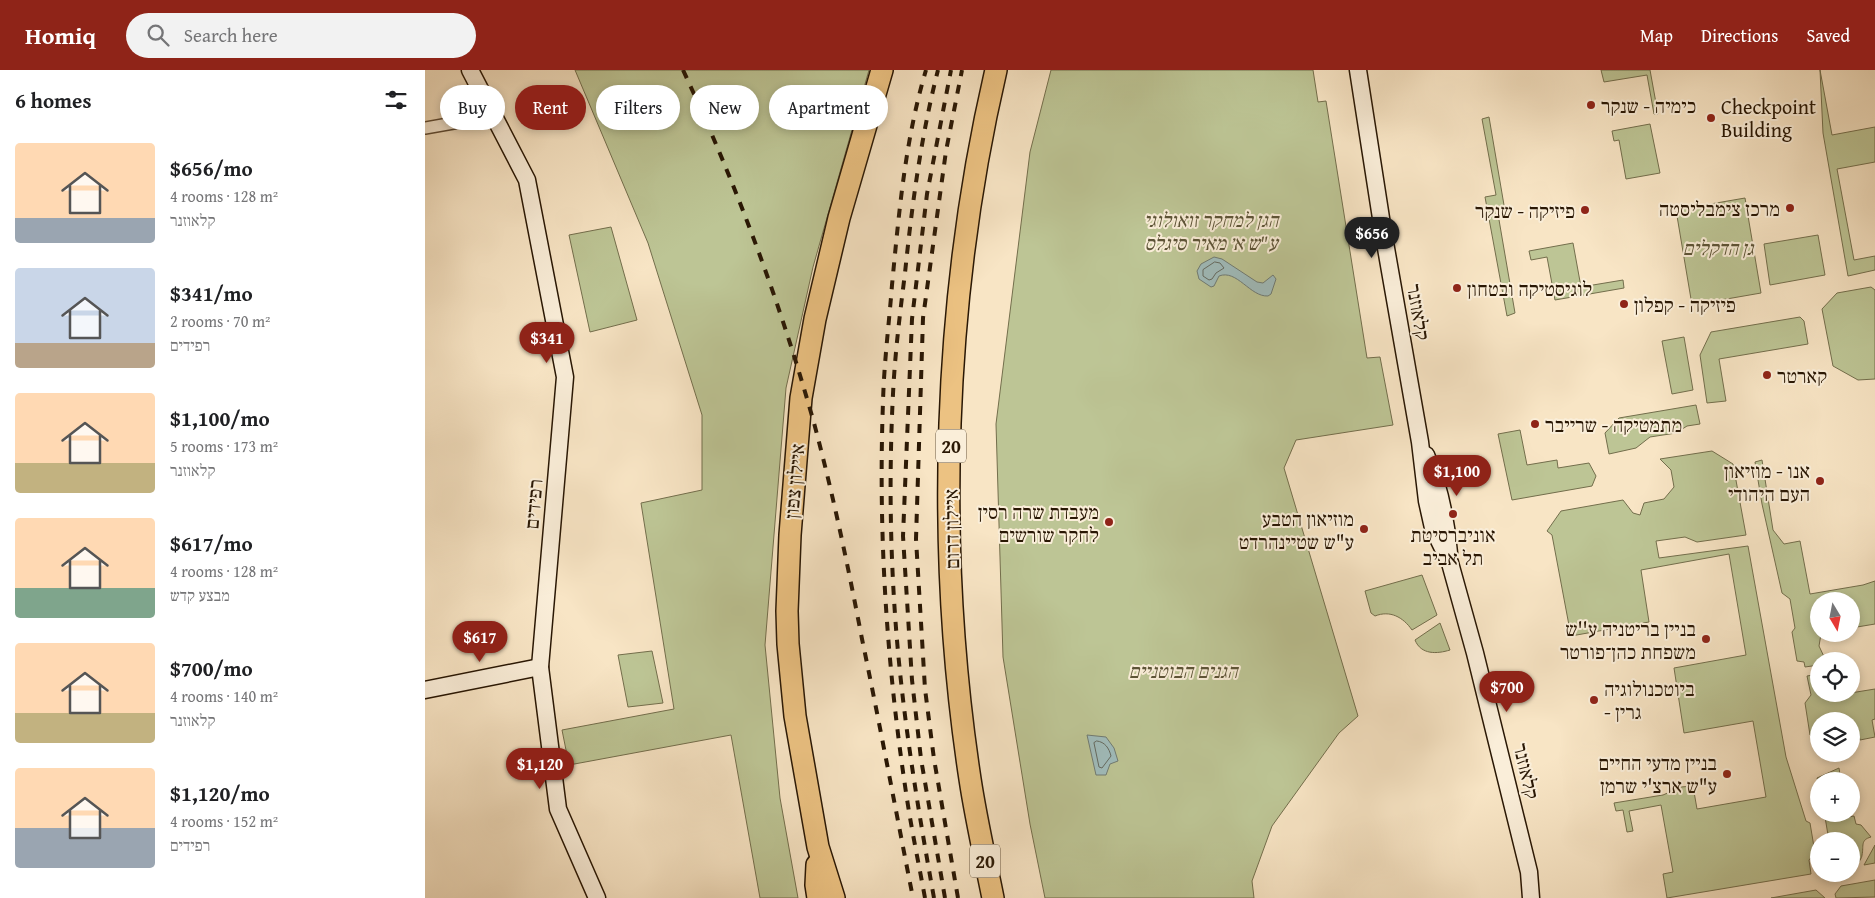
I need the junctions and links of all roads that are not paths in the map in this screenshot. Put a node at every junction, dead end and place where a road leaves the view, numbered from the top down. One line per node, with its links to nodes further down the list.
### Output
1 (470, 70): 5 (street, רפידים)
2 (883, 70): 11 (highway, איילון צפון)
3 (996, 70): 16 (highway, איילון דרום / 20)
4 (1358, 70): 12 (street, קלאוזנר)
5 (478, 85)
6 (440, 125): 7 (street)
7 (425, 128)
8 (500, 130): 9 (street, רפידים)
9 (540, 667): 10 (street); 13 (street, רפידים)
10 (425, 690)
11 (818, 847): 14 (highway); 15 (highway, איילון צפון)
12 (1529, 872): 17 (street, קלאוזנר); 18 (street, קלאוזנר)
13 (597, 898)
14 (818, 898)
15 (834, 898)
16 (995, 898)
17 (1531, 898)
18 (1541, 898)

